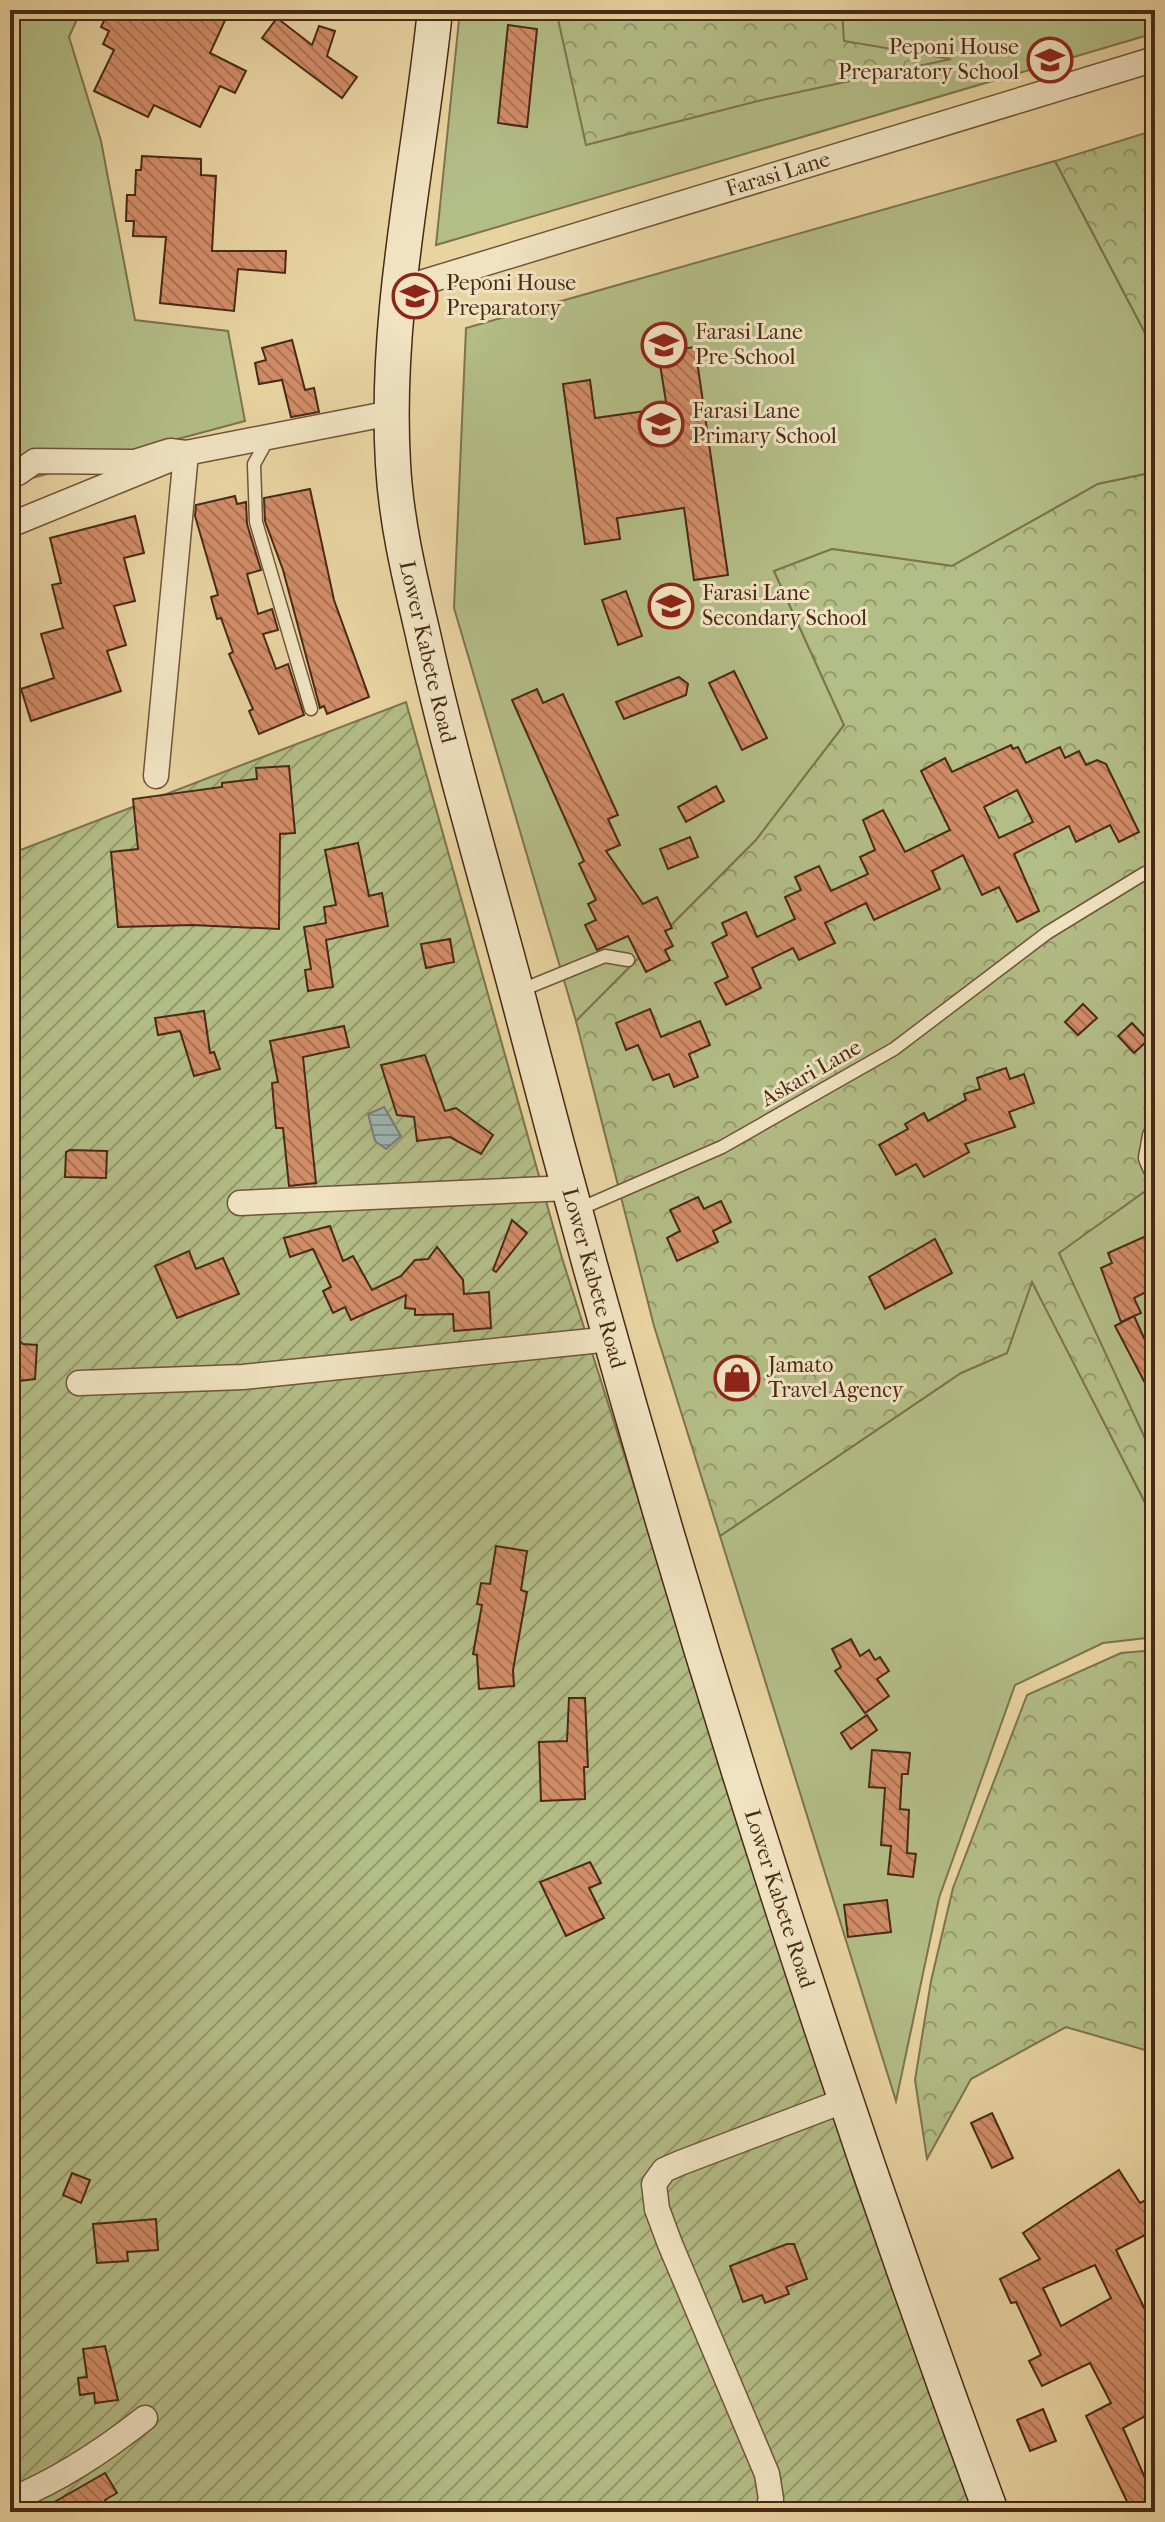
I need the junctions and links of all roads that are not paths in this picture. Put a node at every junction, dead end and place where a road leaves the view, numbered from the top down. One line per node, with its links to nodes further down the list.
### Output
1 (435, 10): 3 (main road, Lower Kabete Road)
2 (1155, 59): 3 (street, Farasi Lane)
3 (401, 289): 4 (main road, Lower Kabete Road)
4 (391, 413): 5 (street); 13 (main road, Lower Kabete Road)
5 (269, 437): 6 (street); 9 (lane)
6 (186, 453): 7 (street); 8 (street); 10 (street)
7 (10, 473)
8 (10, 525)
9 (311, 709)
10 (156, 776)
11 (1145, 873): 16 (lane, Askari Lane)
12 (628, 960): 13 (lane)
13 (516, 992): 16 (main road, Lower Kabete Road)
14 (1155, 1136): 15 (street)
15 (1155, 1167)
16 (571, 1200): 17 (street); 18 (main road, Lower Kabete Road)
17 (240, 1203)
18 (611, 1339): 19 (street); 20 (main road, Lower Kabete Road)
19 (79, 1383)
20 (846, 2100): 23 (street); 24 (main road, Lower Kabete Road)
21 (145, 2418): 22 (street)
22 (10, 2500)
23 (767, 2512)
24 (991, 2512)

